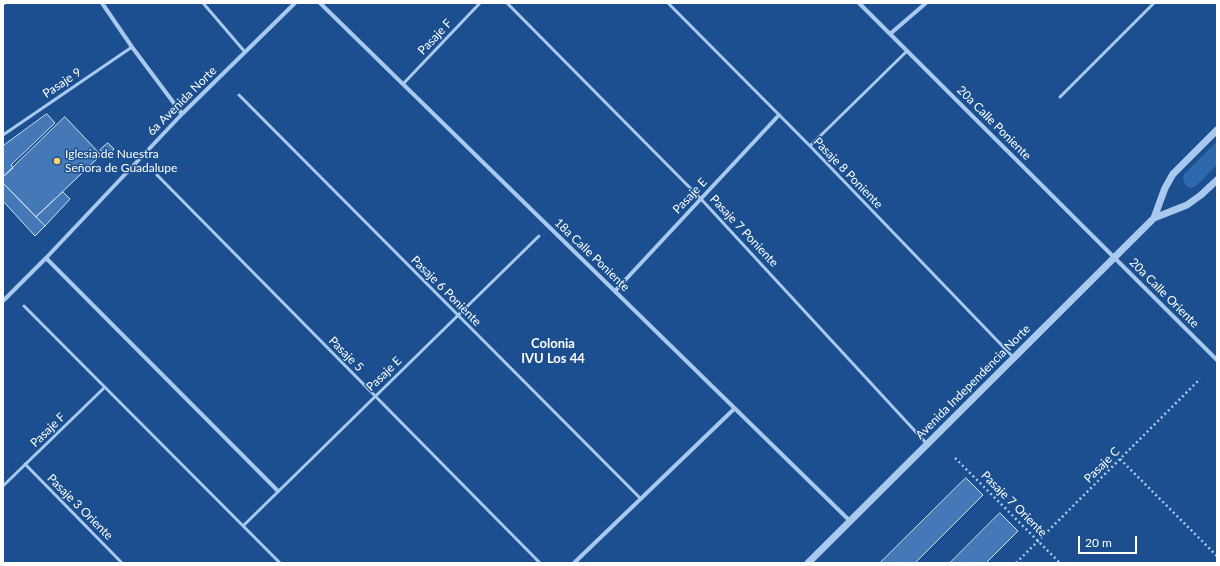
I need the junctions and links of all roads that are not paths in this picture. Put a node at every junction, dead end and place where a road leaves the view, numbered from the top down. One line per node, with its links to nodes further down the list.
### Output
1 (102, 3): 12 (street)
2 (203, 3): 14 (lane)
3 (295, 3): 14 (street, 6a Avenida Norte)
4 (320, 3): 15 (street, 18a Calle Poniente)
5 (480, 3): 15 (lane, Pasaje F)
6 (507, 3): 25 (lane, Pasaje 7 Poniente)
7 (668, 3): 19 (lane, Pasaje 8 Poniente)
8 (859, 3): 11 (street, 20a Calle Poniente)
9 (926, 3): 11 (street)
10 (1154, 3): 17 (lane)
11 (890, 34): 13 (street, 20a Calle Poniente)
12 (132, 47): 18 (street); 21 (lane, Pasaje 9)
13 (907, 50): 22 (lane); 28 (street, 20a Calle Poniente)
14 (245, 52): 18 (street, 6a Avenida Norte)
15 (404, 84): 30 (street, 18a Calle Poniente)
16 (239, 95): 33 (lane, Pasaje 6 Poniente)
17 (1060, 97)
18 (182, 114): 29 (street, 6a Avenida Norte)
19 (779, 115): 22 (lane, Pasaje 8 Poniente); 25 (street, Pasaje E)
20 (1217, 130): 26 (street, Avenida Independencia Norte)
21 (3, 135)
22 (810, 146): 34 (lane, Pasaje 8 Poniente)
23 (158, 175): 37 (lane, Pasaje 5)
24 (1217, 180): 26 (street, Avenida Independencia Norte)
25 (702, 198): 30 (street, Pasaje E); 39 (lane, Pasaje 7 Poniente)
26 (1154, 218): 28 (street, Avenida Independencia Norte)
27 (539, 236): 33 (lane, Pasaje E)
28 (1114, 257): 34 (street, Avenida Independencia Norte); 35 (street, 20a Calle Oriente)
29 (46, 258): 31 (street, 6a Avenida Norte); 42 (street)
30 (615, 291): 38 (street, 18a Calle Poniente)
31 (3, 301)
32 (24, 306): 36 (lane)
33 (458, 315): 37 (lane, Pasaje E); 43 (lane, Pasaje 6 Poniente)
34 (1014, 357): 39 (street, Avenida Independencia Norte)
35 (1217, 360)
36 (105, 387): 40 (lane, Pasaje F); 45 (lane)
37 (375, 396): 42 (lane, Pasaje E); 48 (lane, Pasaje 5)
38 (734, 409): 43 (street); 44 (street, 18a Calle Poniente)
39 (928, 444): 44 (street, Avenida Independencia Norte)
40 (25, 464): 41 (lane, Pasaje F); 46 (lane, Pasaje 3 Oriente)
41 (3, 486)
42 (278, 491): 45 (lane, Pasaje E)
43 (641, 499): 49 (street)
44 (850, 521): 50 (street, Avenida Independencia Norte)
45 (243, 526): 47 (lane)
46 (122, 563)
47 (280, 563)
48 (540, 563)
49 (574, 563)
50 (808, 563)

